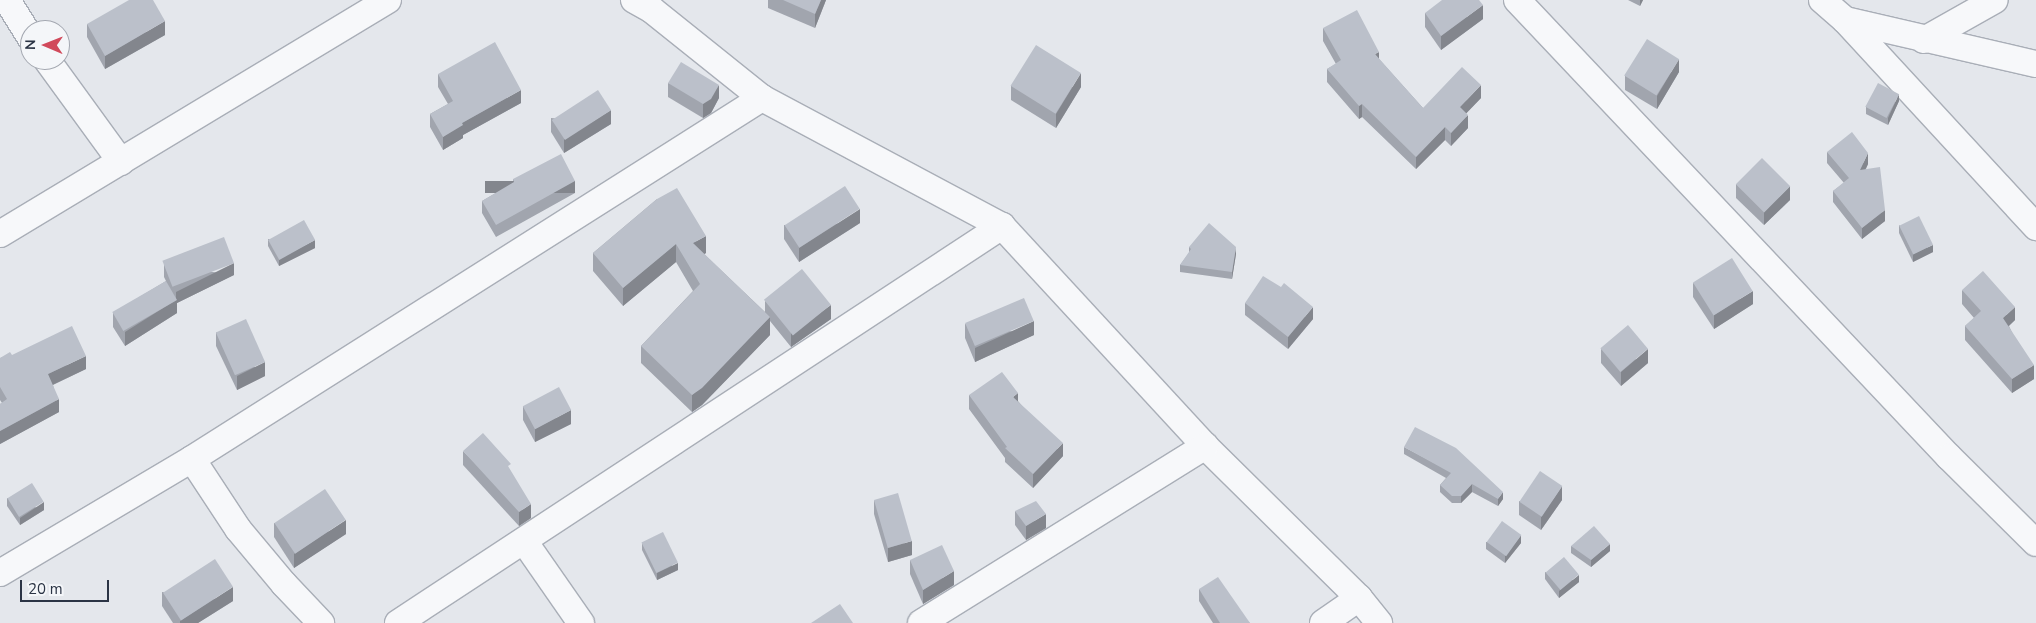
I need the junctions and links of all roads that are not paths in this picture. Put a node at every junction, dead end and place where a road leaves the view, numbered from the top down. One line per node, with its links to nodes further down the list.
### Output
1 (7, 0): 8 (street)
2 (388, 0): 13 (street)
3 (634, 0): 12 (street)
4 (1518, 0): 20 (street)
5 (1822, 0): 7 (street)
6 (1996, 0): 9 (street)
7 (1844, 20): 9 (street); 15 (street)
8 (20, 21)
9 (1924, 40): 10 (street)
10 (2036, 64)
11 (54, 70): 13 (street)
12 (762, 98): 14 (street); 18 (street)
13 (121, 162): 16 (street)
14 (1002, 226): 17 (street); 19 (street)
15 (2036, 227)
16 (0, 234)
17 (1205, 446): 22 (street); 26 (street)
18 (192, 458): 21 (street); 23 (street)
19 (524, 541): 24 (street); 25 (street)
20 (2036, 543)
21 (0, 573)
22 (1359, 598): 27 (street); 28 (street)
23 (321, 623)
24 (398, 623)
25 (581, 623)
26 (922, 623)
27 (1323, 623)
28 (1379, 623)

